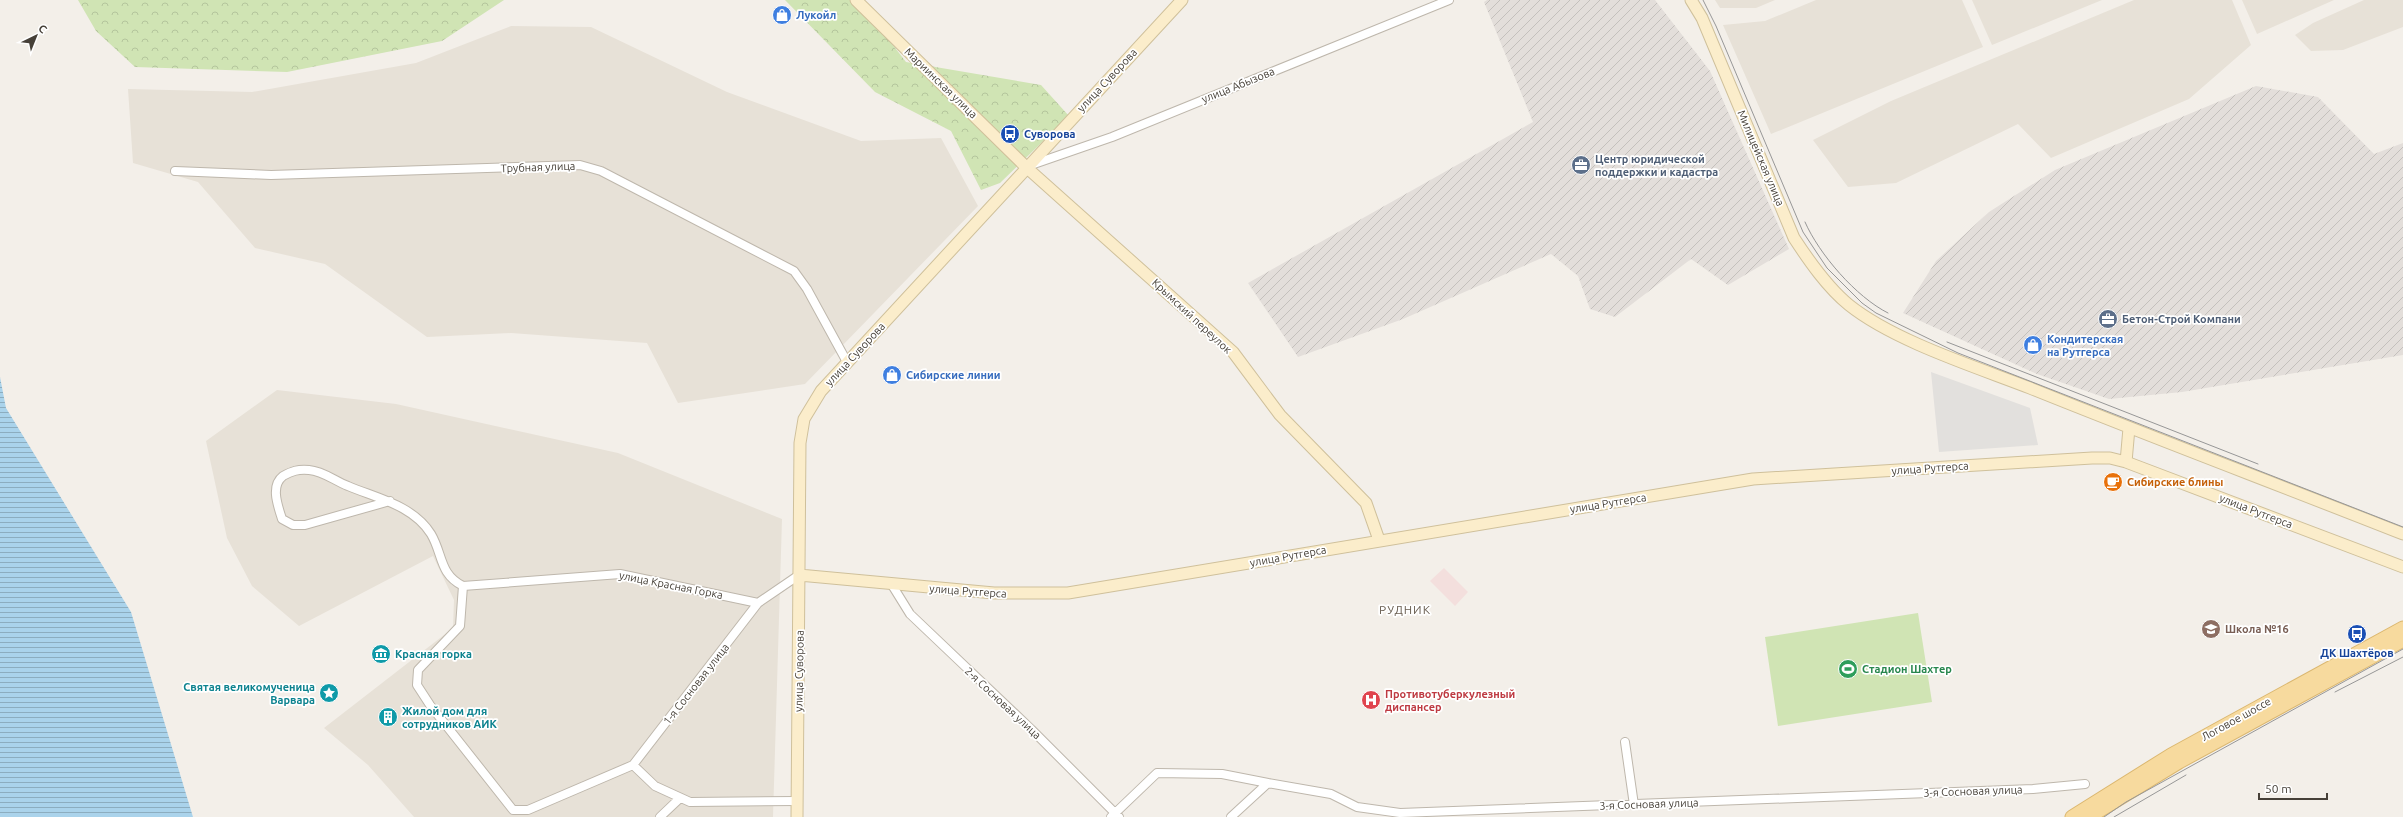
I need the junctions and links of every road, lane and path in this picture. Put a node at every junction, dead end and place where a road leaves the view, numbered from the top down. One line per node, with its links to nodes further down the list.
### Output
1 (856, 0): 5 (main road, Мариинская улица)
2 (1182, 0): 5 (main road, улица Суворова)
3 (1449, 0): 5 (street, улица Абызова)
4 (1691, 0): 8 (main road, Милицейская улица)
5 (1026, 167): 7 (main road, улица Суворова); 12 (main road, Крымский переулок)
6 (175, 171): 7 (street, Трубная улица)
7 (847, 362): 14 (main road, улица Суворова)
8 (2129, 428): 9 (main road); 11 (main road)
9 (2126, 462): 12 (main road, улица Рутгерса); 13 (main road, улица Рутгерса)
10 (390, 501): 10 (street); 16 (street)
11 (2403, 534)
12 (1379, 540): 15 (main road, улица Рутгерса)
13 (2403, 567)
14 (799, 575): 15 (main road, улица Рутгерса); 17 (street); 25 (main road, улица Суворова)
15 (892, 585): 27 (street, 2-я Сосновая улица)
16 (463, 586): 17 (street, улица Красная Горка); 21 (street)
17 (758, 603): 21 (street, 1-я Сосновая улица)
18 (2403, 628): 31 (main road, Логовое шоссе)
19 (2403, 640): 32 (main road, Логовое шоссе)
20 (1625, 742): 26 (street)
21 (633, 765): 24 (street)
22 (1268, 783): 26 (street, 3-я Сосновая улица); 27 (street, 3-я Сосновая улица); 30 (street)
23 (2085, 784): 26 (street, 3-я Сосновая улица)
24 (680, 798): 25 (street); 28 (street)
25 (797, 801): 29 (main road, улица Суворова)
26 (1634, 805)
27 (1115, 816)
28 (660, 817)
29 (797, 817)
30 (1231, 817)
31 (2072, 817)
32 (2089, 817)

